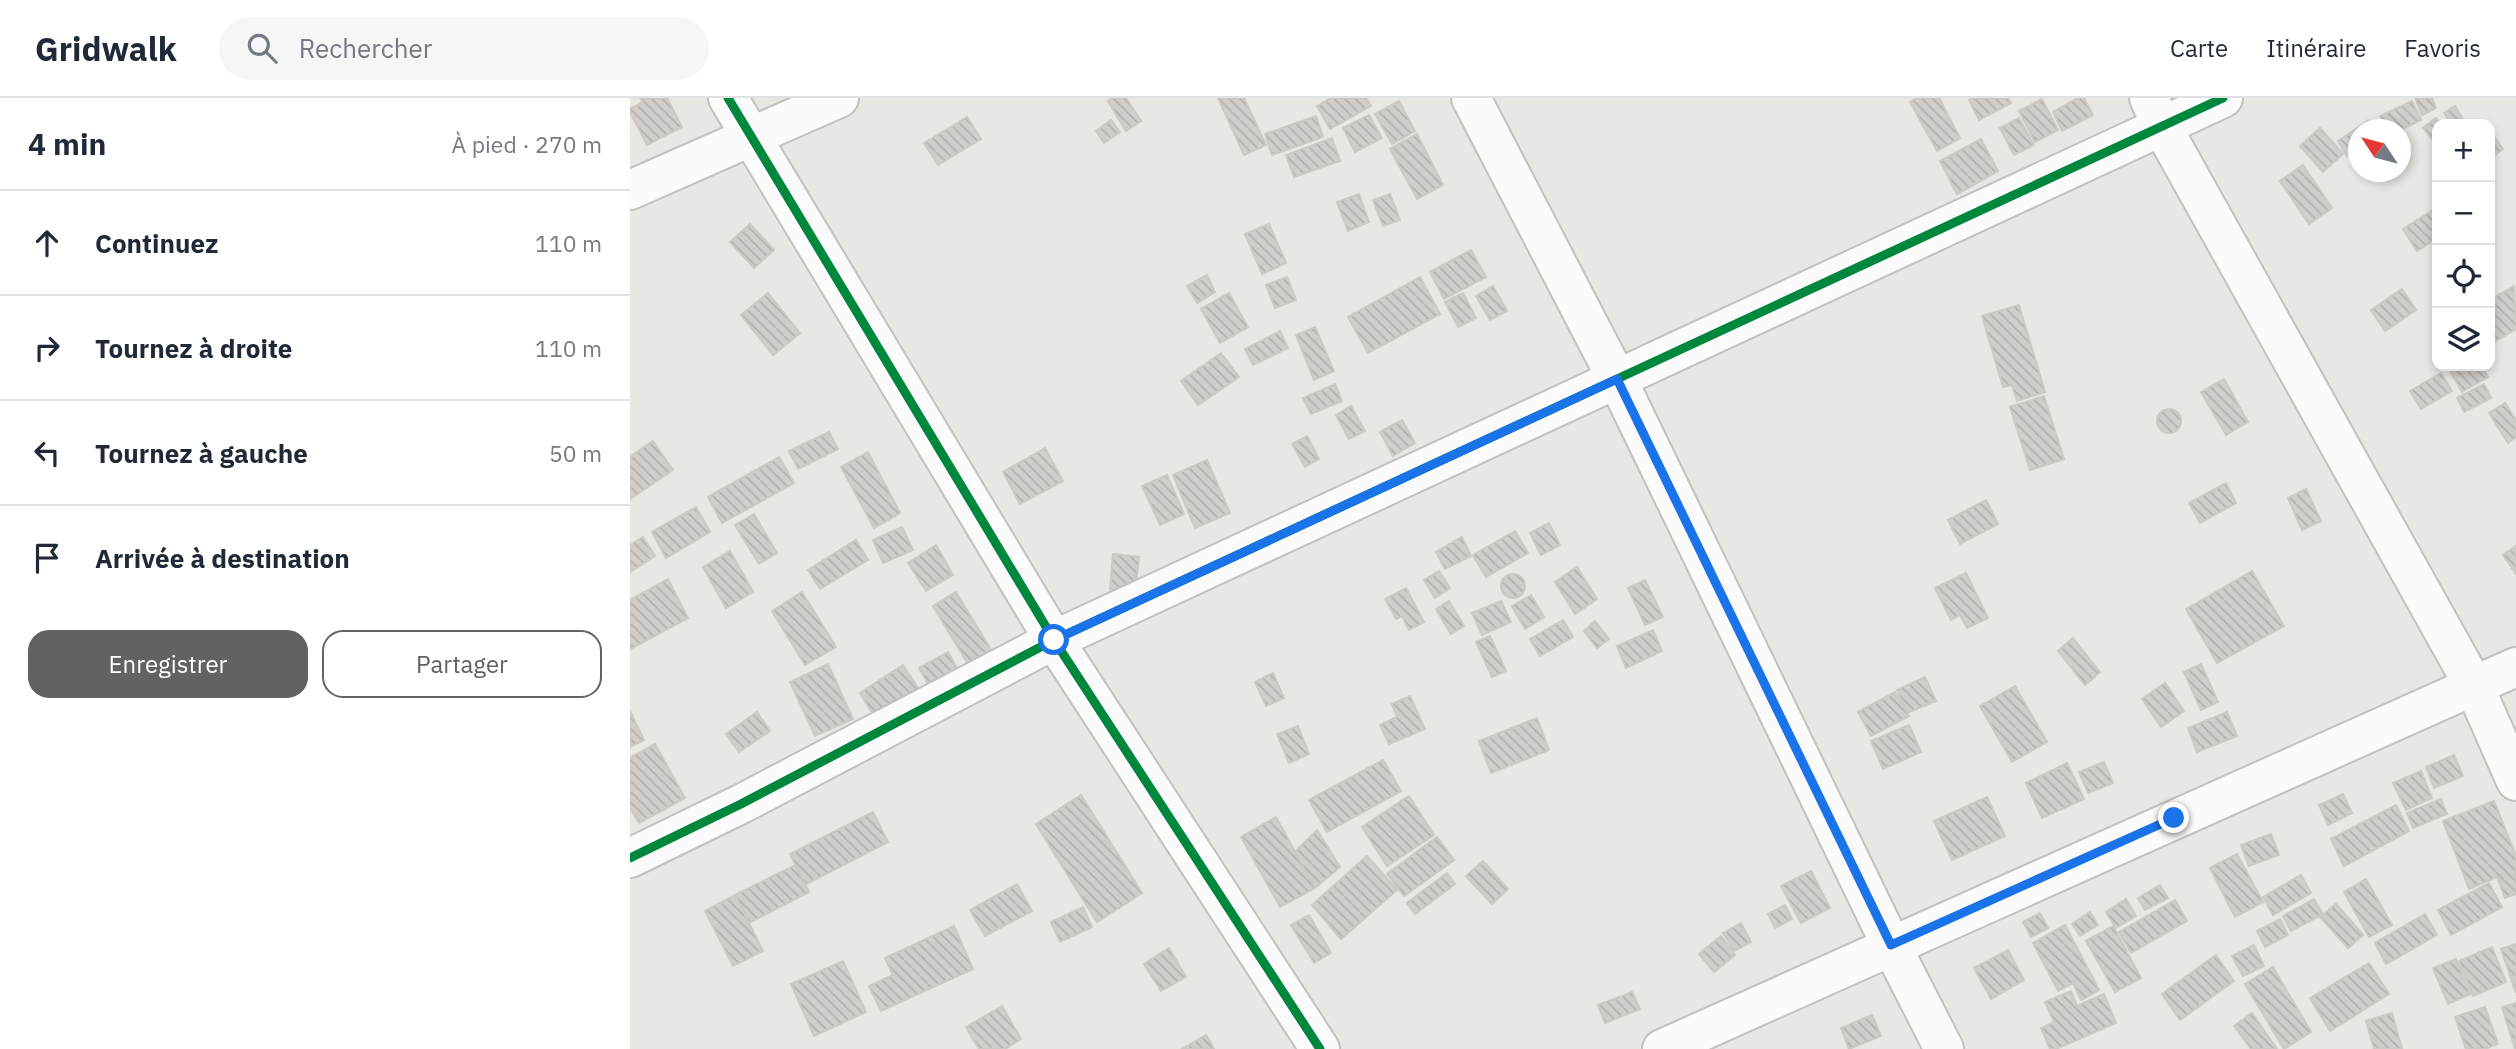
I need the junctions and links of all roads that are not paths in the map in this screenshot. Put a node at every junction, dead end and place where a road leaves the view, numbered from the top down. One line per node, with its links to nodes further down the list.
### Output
1 (728, 98): 6 (street)
2 (839, 98): 6 (street)
3 (1471, 98): 8 (street)
4 (2223, 98): 5 (street)
5 (2156, 113): 8 (street); 11 (street)
6 (751, 138): 7 (street); 9 (street)
7 (630, 190)
8 (1617, 379): 9 (street); 14 (street)
9 (1054, 640): 13 (street); 15 (street)
10 (2516, 667): 11 (street)
11 (2474, 686): 12 (street); 14 (street)
12 (2516, 781)
13 (630, 858)
14 (1891, 945): 16 (street); 17 (street)
15 (1320, 1049)
16 (1662, 1049)
17 (1944, 1049)

